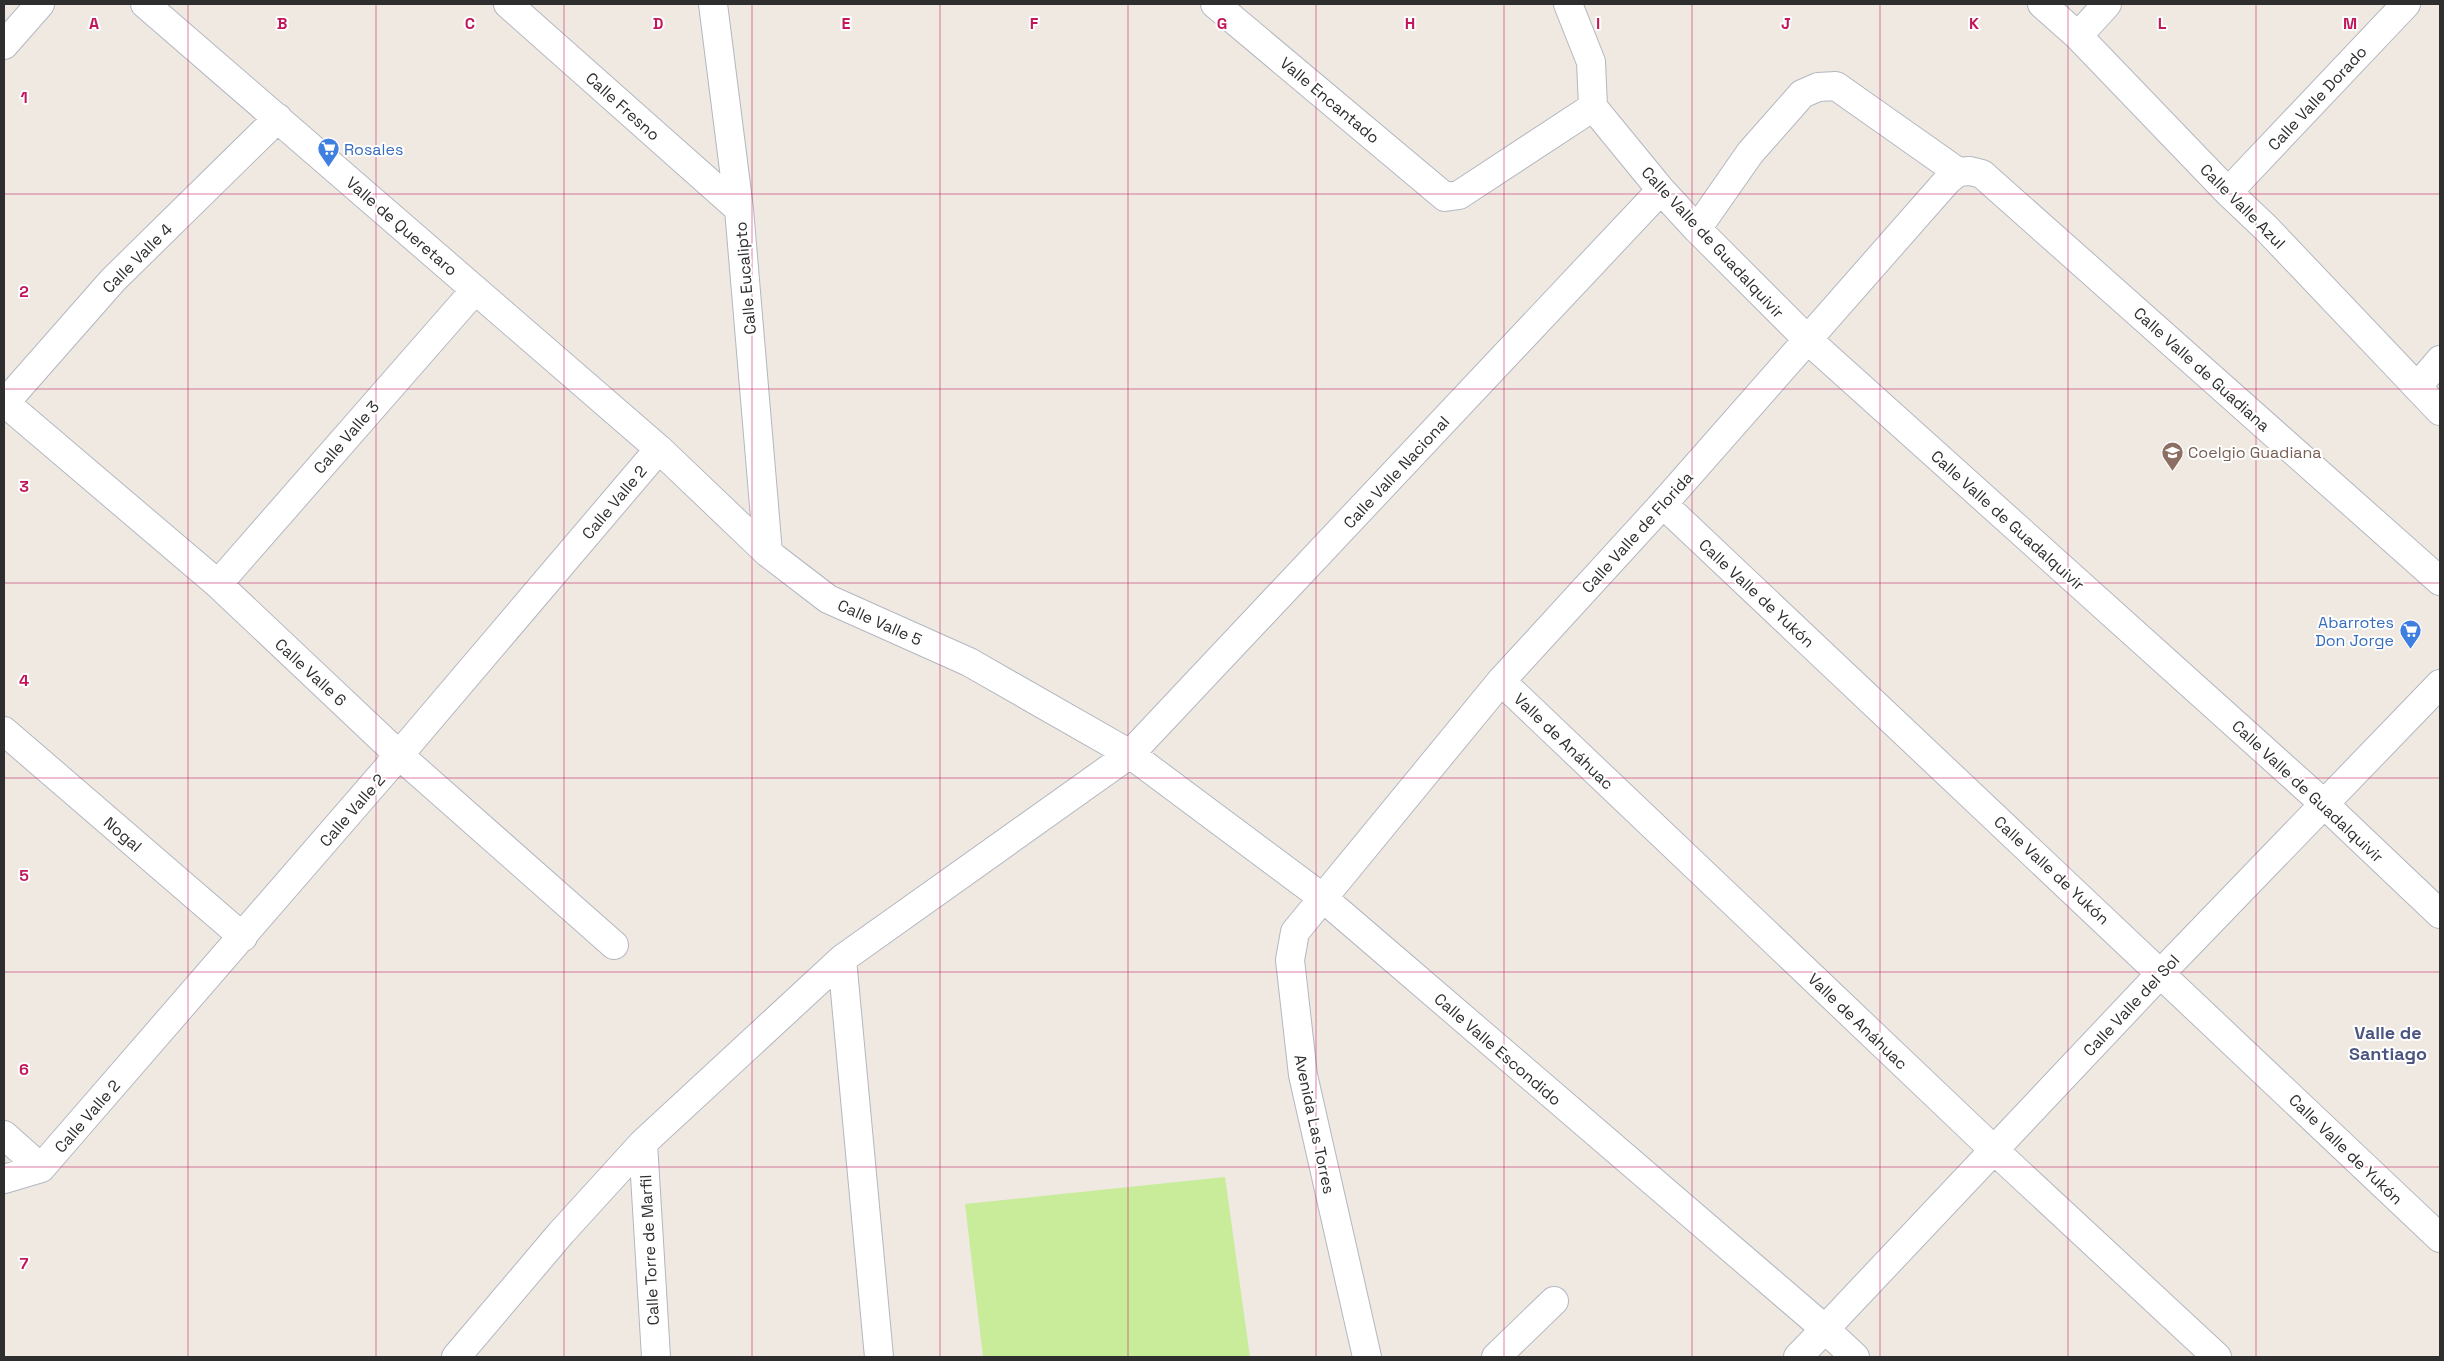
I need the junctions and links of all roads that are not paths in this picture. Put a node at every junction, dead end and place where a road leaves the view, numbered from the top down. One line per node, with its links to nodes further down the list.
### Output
1 (40, 4): 11 (street)
2 (145, 4): 13 (street, Valle de Queretaro)
3 (508, 4): 17 (street, Calle Fresno)
4 (713, 4): 17 (street, Calle Eucalipto)
5 (1215, 4): 12 (street, Valle Encantado)
6 (1568, 4): 12 (street)
7 (2042, 4): 10 (street, Calle Valle Azul)
8 (2107, 4): 10 (street)
9 (2406, 4): 16 (street, Calle Valle Dorado)
10 (2078, 36): 16 (street, Calle Valle Azul)
11 (4, 45)
12 (1593, 107): 15 (street, Calle Valle de Guadalquivir)
13 (278, 118): 19 (street, Valle de Queretaro); 23 (street, Calle Valle 4)
14 (1958, 172): 18 (street); 20 (street, Calle Valle de Florida); 28 (street, Calle Valle de Guadiana)
15 (1661, 190): 18 (street, Calle Valle de Guadalquivir); 33 (street, Calle Valle Nacional)
16 (2228, 192): 22 (street, Calle Valle Azul)
17 (739, 209): 27 (street, Calle Eucalipto)
18 (1697, 229): 20 (street, Calle Valle de Guadalquivir)
19 (475, 290): 25 (street, Valle de Queretaro); 29 (street, Calle Valle 3)
20 (1808, 340): 26 (street, Calle Valle de Florida); 35 (street, Calle Valle de Guadalquivir)
21 (2440, 360): 22 (street)
22 (2417, 387): 24 (street, Calle Valle Azul)
23 (4, 403): 29 (street, Calle Valle 6)
24 (2440, 411)
25 (659, 449): 27 (street, Calle Valle 5); 34 (street, Calle Valle 2)
26 (1663, 504): 30 (street, Calle Valle de Florida); 41 (street, Calle Valle de Yukón)
27 (768, 553): 33 (street, Calle Valle 5)
28 (2440, 581)
29 (218, 584): 34 (street, Calle Valle 6)
30 (1501, 681): 36 (street, Calle Valle de Florida); 44 (street, Valle de Anáhuac)
31 (2440, 684): 35 (street, Calle Valle del Sol)
32 (4, 731): 38 (street, Nogal)
33 (1130, 754): 36 (street, Calle Valle Escondido); 40 (street, Calle Valle Nacional)
34 (399, 755): 38 (street, Calle Valle 2); 39 (street, Calle Valle 6)
35 (2323, 803): 37 (street, Calle Valle de Guadalquivir); 41 (street, Calle Valle del Sol)
36 (1323, 898): 49 (street, Calle Valle Escondido); 53 (street, Avenida Las Torres)
37 (2440, 914)
38 (243, 937): 45 (street, Calle Valle 2)
39 (614, 945)
40 (842, 959): 43 (street, Calle Valle Nacional); 52 (street)
41 (2160, 973): 44 (street, Calle Valle del Sol); 47 (street, Calle Valle de Yukón)
42 (4, 1135): 45 (street)
43 (642, 1143): 50 (street, Calle Valle Nacional); 51 (street, Calle Torre de Marfil)
44 (1994, 1150): 49 (street, Calle Valle del Sol); 57 (street, Valle de Anáhuac)
45 (42, 1168): 46 (street)
46 (4, 1179)
47 (2440, 1238)
48 (1554, 1301): 54 (street)
49 (1825, 1329): 55 (street, Calle Valle del Sol); 56 (street, Calle Valle Escondido)
50 (456, 1357)
51 (656, 1357)
52 (879, 1357)
53 (1367, 1357)
54 (1496, 1357)
55 (1798, 1357)
56 (1855, 1357)
57 (2217, 1357)

